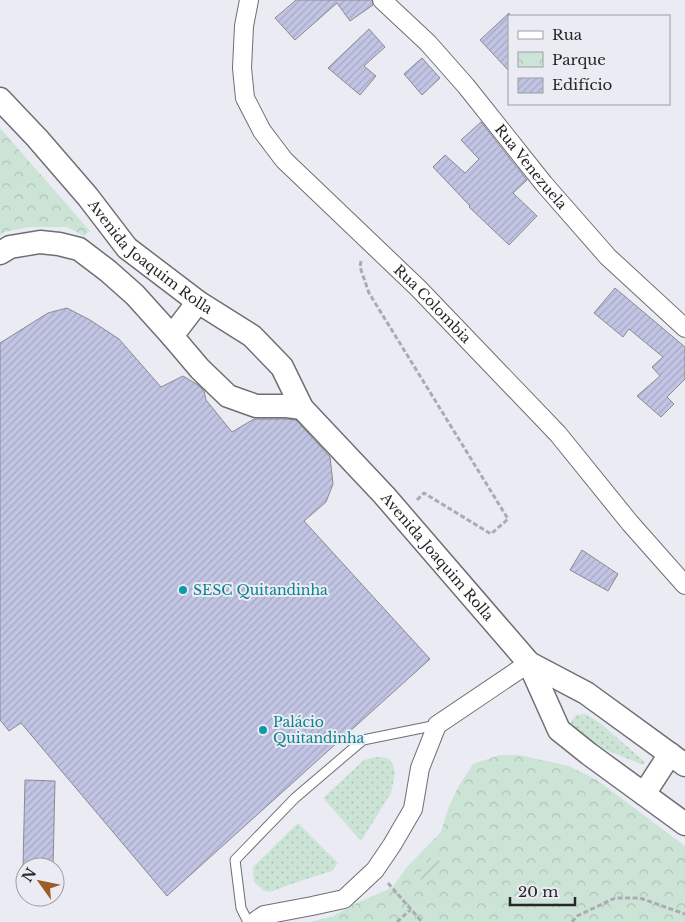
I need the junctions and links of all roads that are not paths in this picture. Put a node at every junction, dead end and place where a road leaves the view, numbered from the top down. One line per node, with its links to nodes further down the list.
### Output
1 (249, 0): 11 (street, Rua Colombia)
2 (382, 0): 8 (street, Rua Venezuela)
3 (0, 99): 4 (street, Avenida Joaquim Rolla)
4 (127, 248): 6 (street); 7 (street, Avenida Joaquim Rolla)
5 (0, 253): 6 (street)
6 (108, 271): 9 (street)
7 (198, 302): 9 (street); 10 (street, Avenida Joaquim Rolla)
8 (685, 328)
9 (172, 336): 10 (street)
10 (302, 408): 12 (street, Avenida Joaquim Rolla)
11 (685, 586)
12 (528, 663): 13 (street); 14 (street, Avenida Joaquim Rolla); 15 (street, Avenida Joaquim Rolla)
13 (436, 725): 17 (lane); 18 (street)
14 (677, 760): 15 (street)
15 (644, 794): 16 (street, Avenida Joaquim Rolla)
16 (685, 824)
17 (248, 922)
18 (254, 922)

